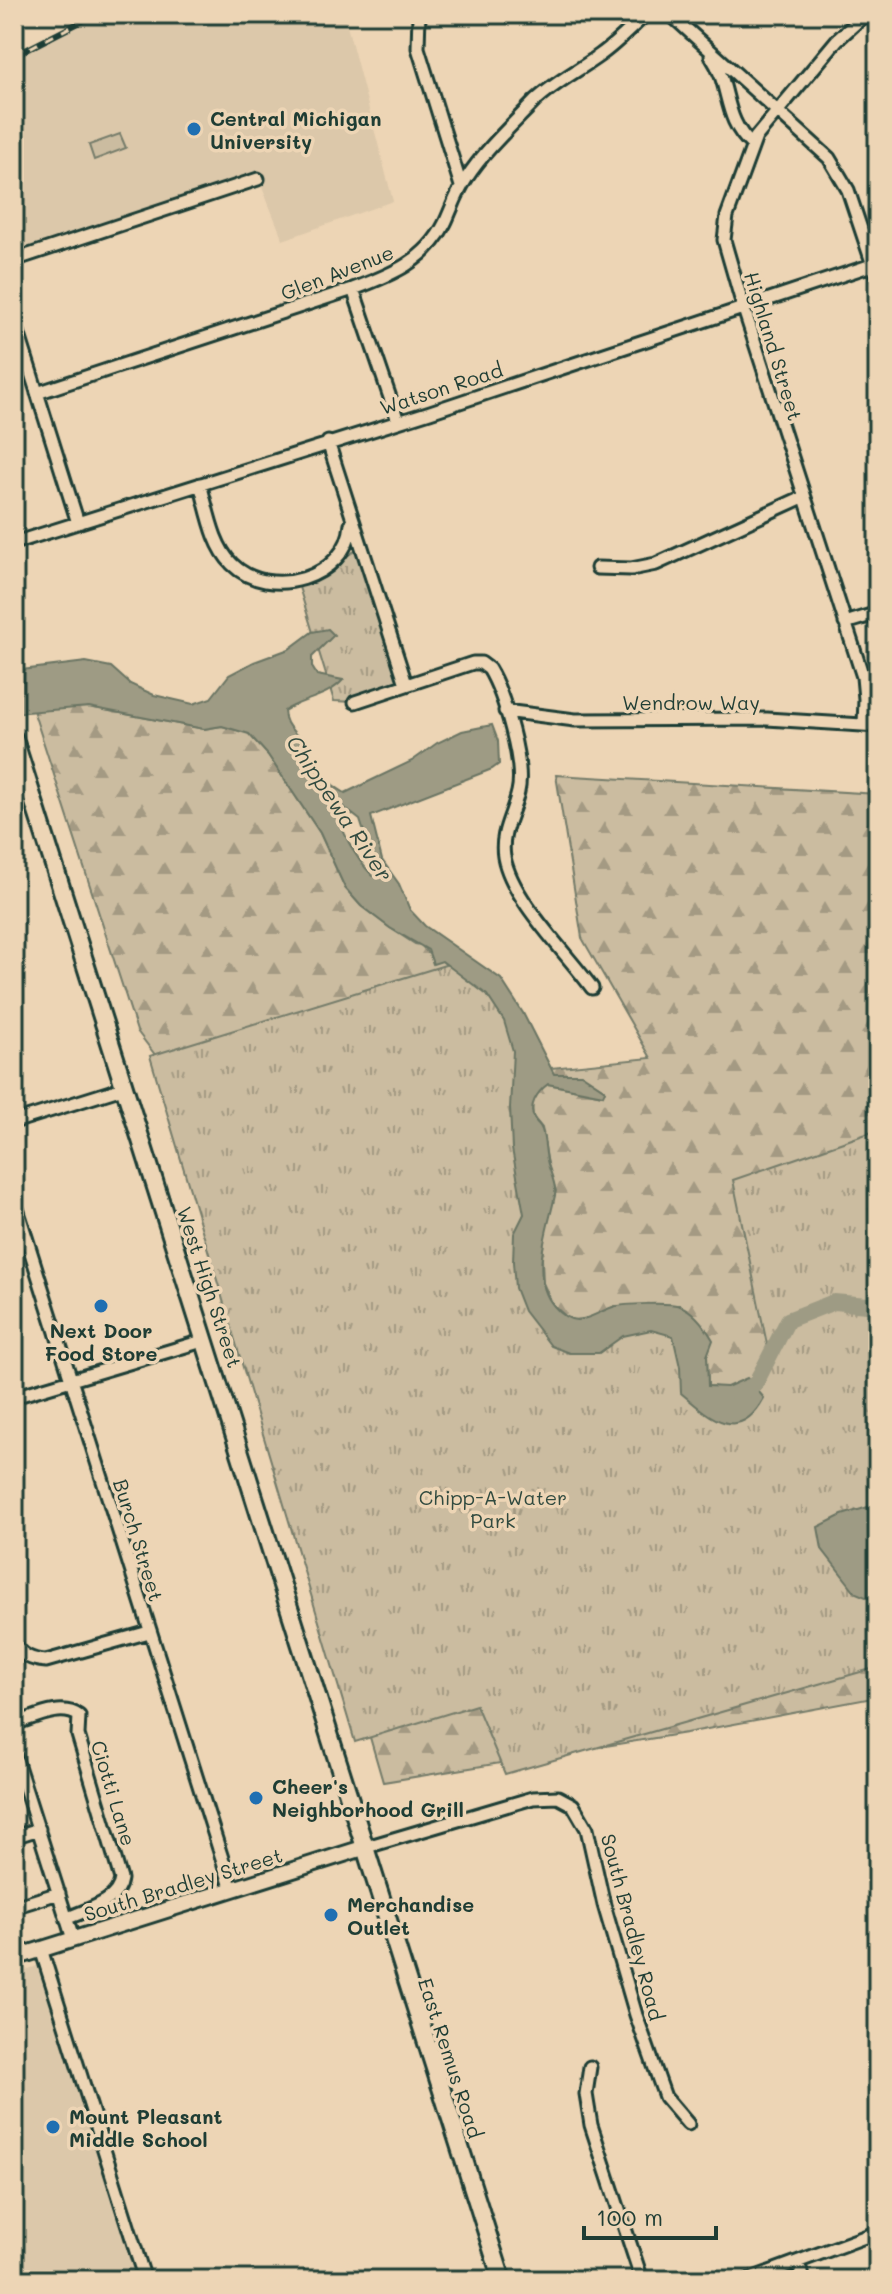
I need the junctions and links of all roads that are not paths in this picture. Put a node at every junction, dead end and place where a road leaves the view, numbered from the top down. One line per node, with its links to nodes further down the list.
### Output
1 (419, 14): 9 (street)
2 (646, 14): 9 (street, Glen Avenue)
3 (866, 14): 6 (street, Highland Street)
4 (675, 16): 5 (street)
5 (703, 46): 6 (street); 7 (street)
6 (777, 110): 7 (street, Highland Street); 11 (street)
7 (752, 145): 14 (street, Highland Street)
8 (258, 179): 10 (street)
9 (461, 186): 13 (street, Glen Avenue)
10 (14, 260)
11 (875, 264): 12 (street); 14 (street, Watson Road)
12 (878, 280)
13 (353, 289): 16 (street, Glen Avenue); 17 (street)
14 (743, 306): 17 (street, Watson Road); 20 (street, Highland Street)
15 (14, 319): 16 (street)
16 (37, 393): 22 (street)
17 (398, 421): 18 (street, Watson Road)
18 (328, 442): 19 (street, Watson Road); 21 (street)
19 (200, 484): 21 (street); 22 (street, Watson Road)
20 (803, 497): 24 (street); 26 (street, Highland Street)
21 (351, 515): 27 (street)
22 (78, 523): 23 (street, Watson Road)
23 (14, 543)
24 (597, 568)
25 (878, 613): 26 (street)
26 (845, 623): 30 (street, Highland Street)
27 (406, 684): 28 (street); 29 (street)
28 (355, 702)
29 (505, 711): 30 (street, Wendrow Way); 33 (street)
30 (864, 724): 31 (street, Wendrow Way)
31 (878, 726)
32 (14, 739): 34 (main road, West High Street)
33 (592, 988)
34 (126, 1087): 35 (street); 37 (main road, West High Street)
35 (14, 1122)
36 (14, 1199): 38 (street, Burch Street)
37 (206, 1340): 38 (street); 47 (main road, West High Street)
38 (70, 1379): 39 (street); 40 (street, Burch Street)
39 (14, 1397)
40 (149, 1632): 41 (street); 48 (street, Burch Street)
41 (16, 1646)
42 (14, 1724): 51 (street, Ciotti Lane)
43 (14, 1753): 44 (street)
44 (17, 1769): 45 (street)
45 (39, 1829): 46 (street); 49 (street)
46 (14, 1837)
47 (363, 1848): 48 (street, South Bradley Street); 56 (street, South Bradley Road); 60 (main road, East Remus Road)
48 (232, 1890): 52 (street, South Bradley Street)
49 (59, 1893): 50 (street); 51 (street)
50 (14, 1907)
51 (68, 1918): 52 (street)
52 (73, 1939): 53 (street, South Bradley Street)
53 (41, 1949): 54 (street, South Bradley Street); 59 (street)
54 (14, 1958)
55 (590, 2067): 61 (street)
56 (688, 2124)
57 (878, 2232): 58 (street)
58 (798, 2262): 62 (street); 63 (street)
59 (145, 2280)
60 (502, 2280)
61 (642, 2280)
62 (748, 2280)
63 (803, 2280)

